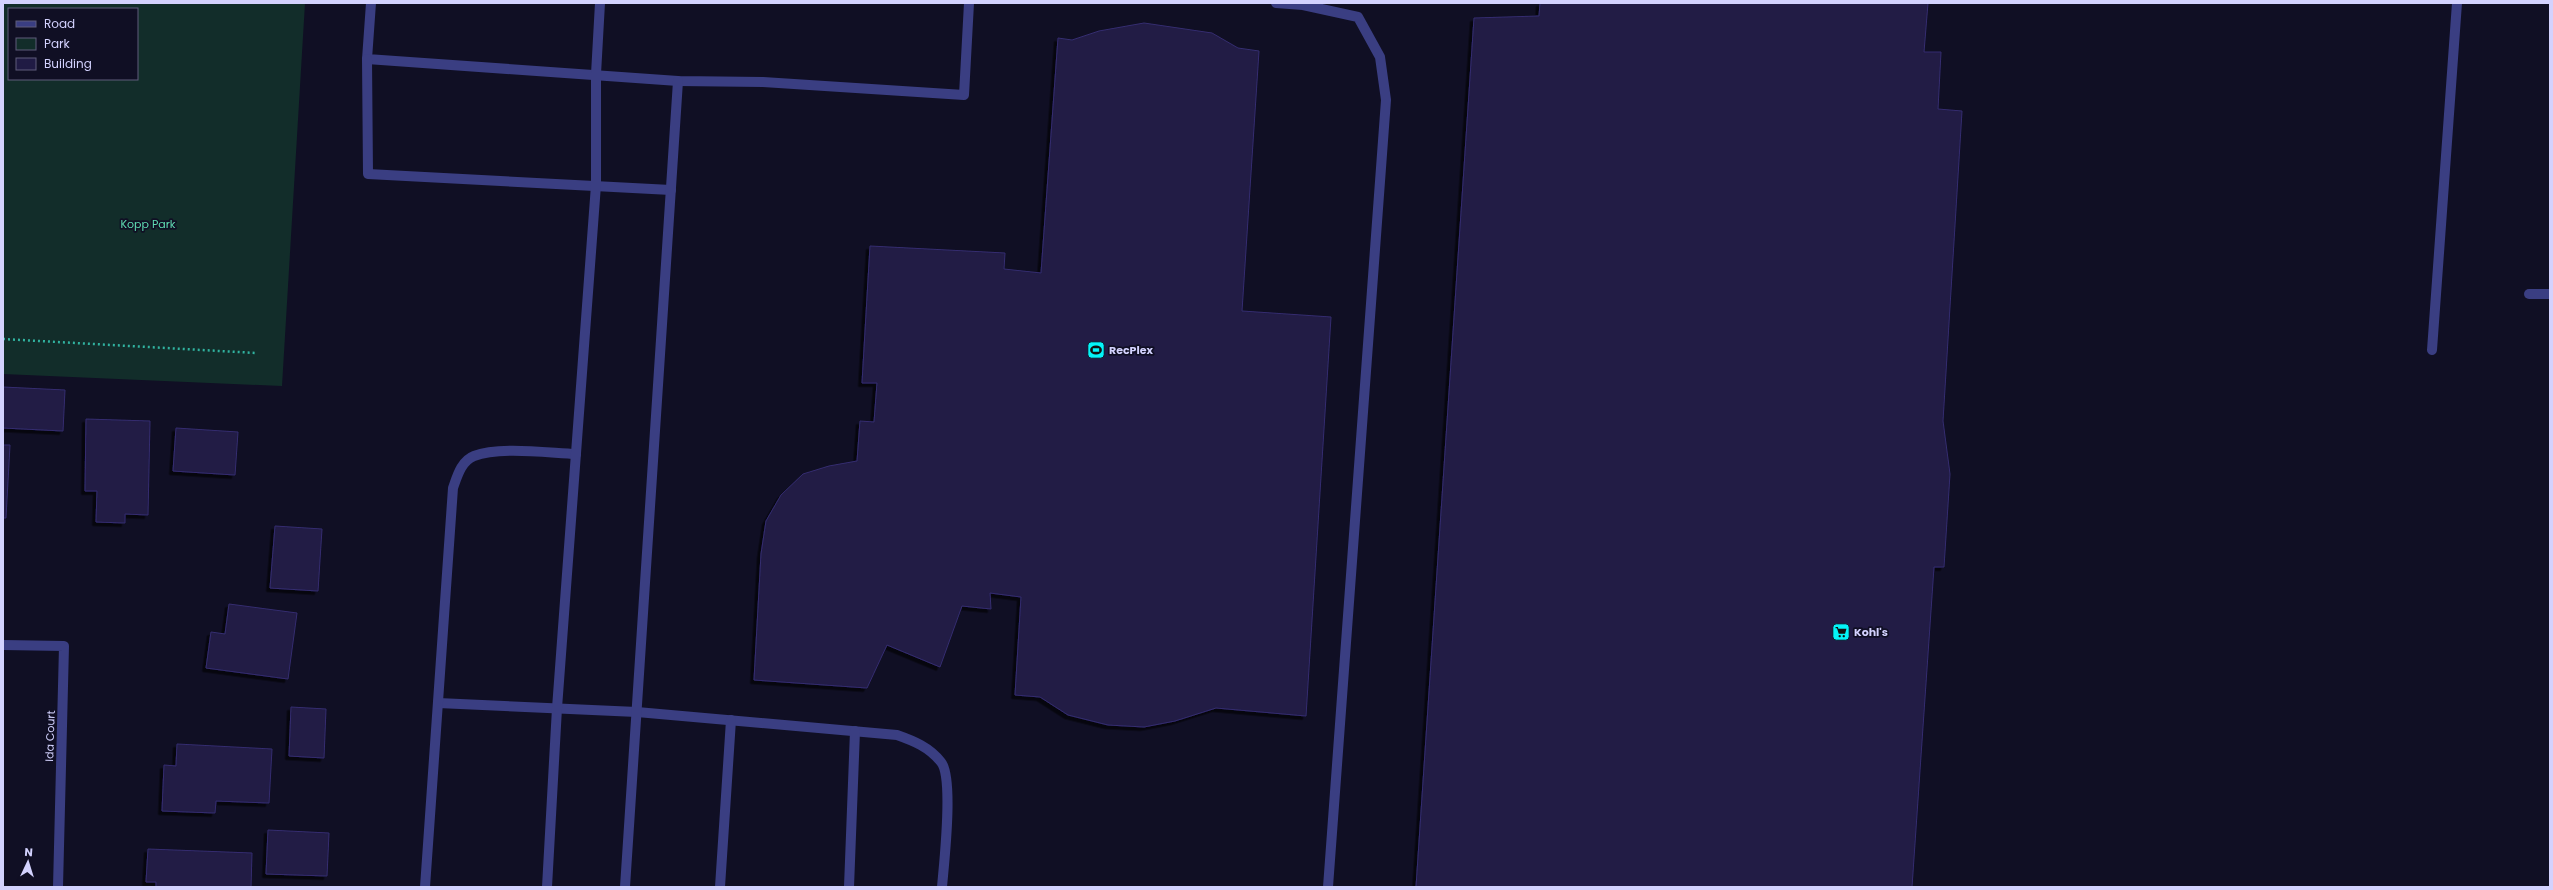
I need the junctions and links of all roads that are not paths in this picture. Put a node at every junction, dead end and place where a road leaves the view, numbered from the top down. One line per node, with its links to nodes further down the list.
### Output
1 (371, 3): 6 (street)
2 (600, 3): 7 (street)
3 (968, 3): 8 (street)
4 (1276, 3): 28 (street)
5 (2458, 3): 13 (street)
6 (367, 59): 7 (street); 9 (street)
7 (596, 74): 8 (street); 9 (street)
8 (678, 81): 10 (street)
9 (596, 185): 10 (street); 14 (street)
10 (671, 190): 18 (street)
11 (2529, 294): 12 (street)
12 (2550, 294)
13 (2432, 350)
14 (576, 454): 16 (street); 17 (street)
15 (3, 645): 21 (street, Ida Court)
16 (438, 702): 17 (street); 22 (street)
17 (557, 708): 18 (street); 23 (street)
18 (637, 712): 19 (street); 24 (street)
19 (731, 720): 20 (street); 25 (street)
20 (854, 731): 26 (street); 27 (street)
21 (58, 887)
22 (425, 887)
23 (547, 887)
24 (625, 887)
25 (720, 887)
26 (849, 887)
27 (942, 887)
28 (1328, 887)

